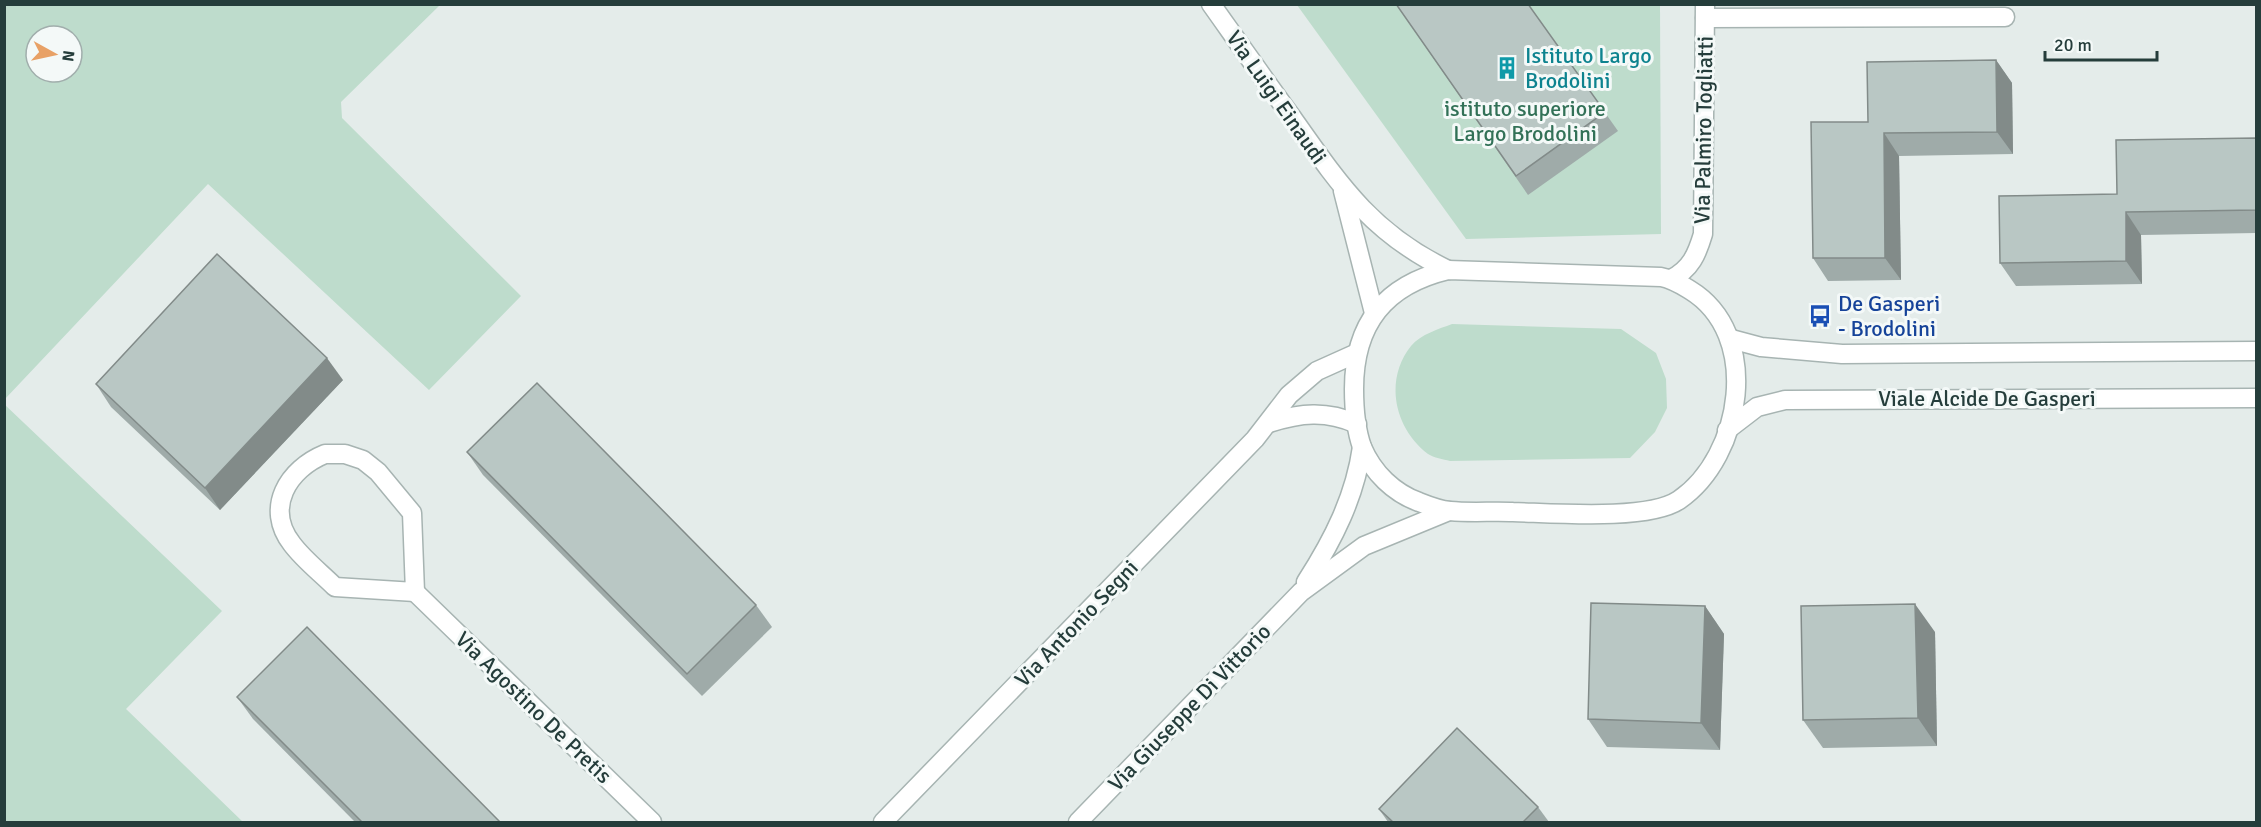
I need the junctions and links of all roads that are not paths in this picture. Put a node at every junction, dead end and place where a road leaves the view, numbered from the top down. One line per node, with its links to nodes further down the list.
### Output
1 (1211, 4): 4 (street, Via Luigi Einaudi)
2 (1705, 11): 3 (street); 6 (street, Via Palmiro Togliatti)
3 (2005, 17)
4 (1343, 189): 5 (street, Via Luigi Einaudi); 7 (street, Via Luigi Einaudi)
5 (1448, 270): 6 (street); 7 (street)
6 (1671, 279): 8 (street)
7 (1374, 313): 10 (street)
8 (1731, 339): 9 (street, Viale Alcide De Gasperi); 14 (street)
9 (2256, 351)
10 (1357, 353): 12 (street, Via Antonio Segni); 13 (street)
11 (2256, 398): 14 (street, Viale Alcide De Gasperi)
12 (1269, 423): 13 (street, Via Antonio Segni); 20 (street, Via Antonio Segni)
13 (1357, 424): 15 (street)
14 (1727, 430): 16 (street)
15 (1362, 447): 16 (street); 18 (street, Via Giuseppe Di Vittorio)
16 (1449, 511): 18 (street, Via Giuseppe Di Vittorio)
17 (415, 592): 17 (street); 19 (street, Via Agostino De Pretis)
18 (1301, 592): 21 (street, Via Giuseppe Di Vittorio)
19 (652, 822)
20 (883, 822)
21 (1078, 822)

